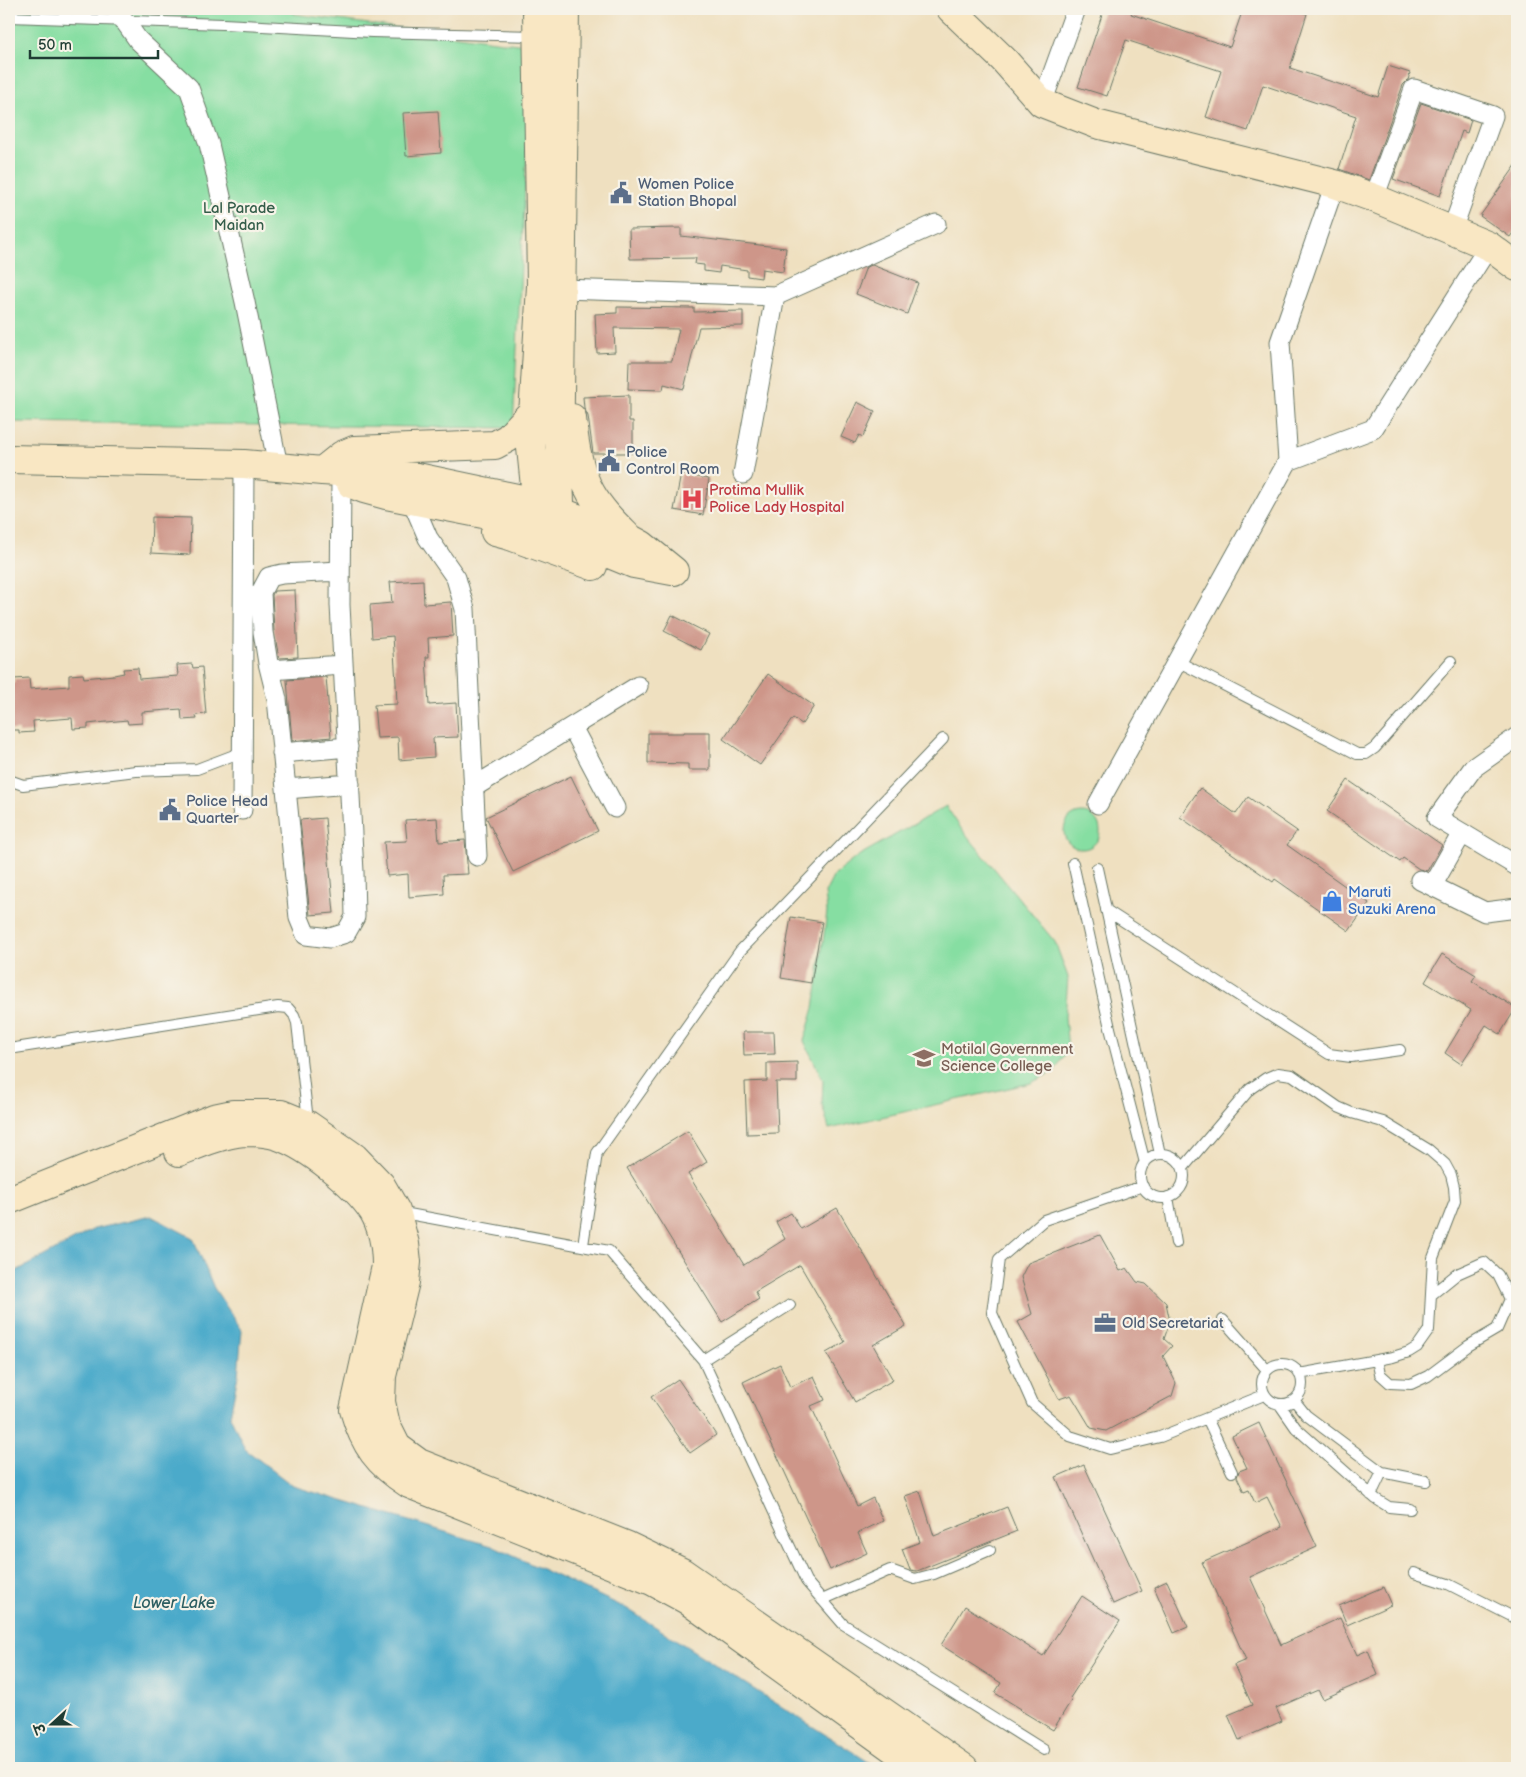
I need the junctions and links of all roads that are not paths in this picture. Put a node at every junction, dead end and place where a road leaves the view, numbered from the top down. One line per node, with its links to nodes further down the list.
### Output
1 (537, 9): 7 (street)
2 (565, 9): 15 (street)
3 (951, 9): 8 (street)
4 (1076, 9): 8 (street)
5 (120, 15): 6 (lane); 7 (lane); 22 (street)
6 (9, 17)
7 (537, 36): 18 (street)
8 (1042, 103): 9 (street)
9 (1335, 184): 10 (street); 20 (street)
10 (1374, 198): 12 (street); 12 (street)
11 (936, 224): 16 (street)
12 (1452, 230): 13 (street)
13 (1489, 246): 14 (street); 20 (street)
14 (1517, 267)
15 (562, 289): 16 (street); 17 (street)
16 (775, 296): 23 (street)
17 (562, 343): 27 (street); 28 (street)
18 (533, 411): 24 (street); 27 (street)
19 (9, 459): 21 (street)
20 (1288, 461): 31 (street)
21 (244, 464): 22 (street); 40 (street)
22 (278, 466): 24 (street)
23 (743, 474)
24 (331, 475): 25 (street); 27 (street); 29 (street)
25 (378, 493): 26 (street); 27 (street)
26 (416, 510): 30 (street); 44 (street)
27 (549, 518): 28 (street); 30 (street)
28 (631, 539): 30 (street)
29 (340, 571): 33 (street); 34 (street)
30 (674, 571)
31 (1177, 661): 32 (lane); 46 (street)
32 (1451, 661)
33 (343, 665): 34 (street); 39 (street)
34 (270, 670): 41 (street)
35 (638, 686): 36 (street)
36 (572, 727): 44 (street); 47 (street)
37 (1517, 737): 49 (street)
38 (943, 739): 69 (lane)
39 (348, 747): 41 (street); 43 (street)
40 (242, 752): 42 (lane); 48 (street)
41 (282, 753): 45 (street)
42 (9, 780)
43 (350, 784): 45 (street); 45 (street)
44 (474, 786): 50 (street)
45 (286, 789)
46 (1098, 804)
47 (615, 808)
48 (242, 810)
49 (1462, 833): 52 (street); 54 (street)
50 (477, 856)
51 (1073, 863): 61 (lane)
52 (1517, 866)
53 (1097, 868): 55 (lane)
54 (1517, 908)
55 (1106, 910): 57 (lane); 59 (lane)
56 (9, 1049): 58 (lane)
57 (1400, 1050)
58 (308, 1125): 60 (lane); 65 (street); 66 (street)
59 (1160, 1154): 61 (lane); 62 (lane)
60 (313, 1155): 67 (street); 91 (street)
61 (1145, 1163): 63 (lane)
62 (1183, 1168): 64 (lane); 70 (lane)
63 (1143, 1186): 64 (lane); 80 (lane)
64 (1168, 1198): 68 (lane)
65 (9, 1200)
66 (396, 1211): 69 (lane); 92 (street)
67 (9, 1218)
68 (1176, 1243)
69 (583, 1245): 73 (lane)
70 (1431, 1295): 74 (lane); 74 (lane)
71 (790, 1305): 73 (lane)
72 (1223, 1320): 75 (lane)
73 (703, 1360): 88 (lane)
74 (1377, 1360): 76 (lane)
75 (1267, 1370): 76 (lane); 77 (lane)
76 (1299, 1374): 78 (lane)
77 (1264, 1395): 79 (lane); 80 (lane)
78 (1294, 1400): 79 (lane); 82 (lane)
79 (1280, 1405): 84 (lane)
80 (1207, 1418): 81 (lane)
81 (1232, 1472)
82 (1382, 1472): 83 (lane); 84 (lane)
83 (1426, 1481)
84 (1371, 1495): 85 (lane)
85 (1410, 1510)
86 (990, 1550): 88 (lane)
87 (1414, 1573): 89 (lane)
88 (822, 1600): 90 (lane)
89 (1517, 1619)
90 (1044, 1750)
91 (920, 1768)
92 (964, 1768)

